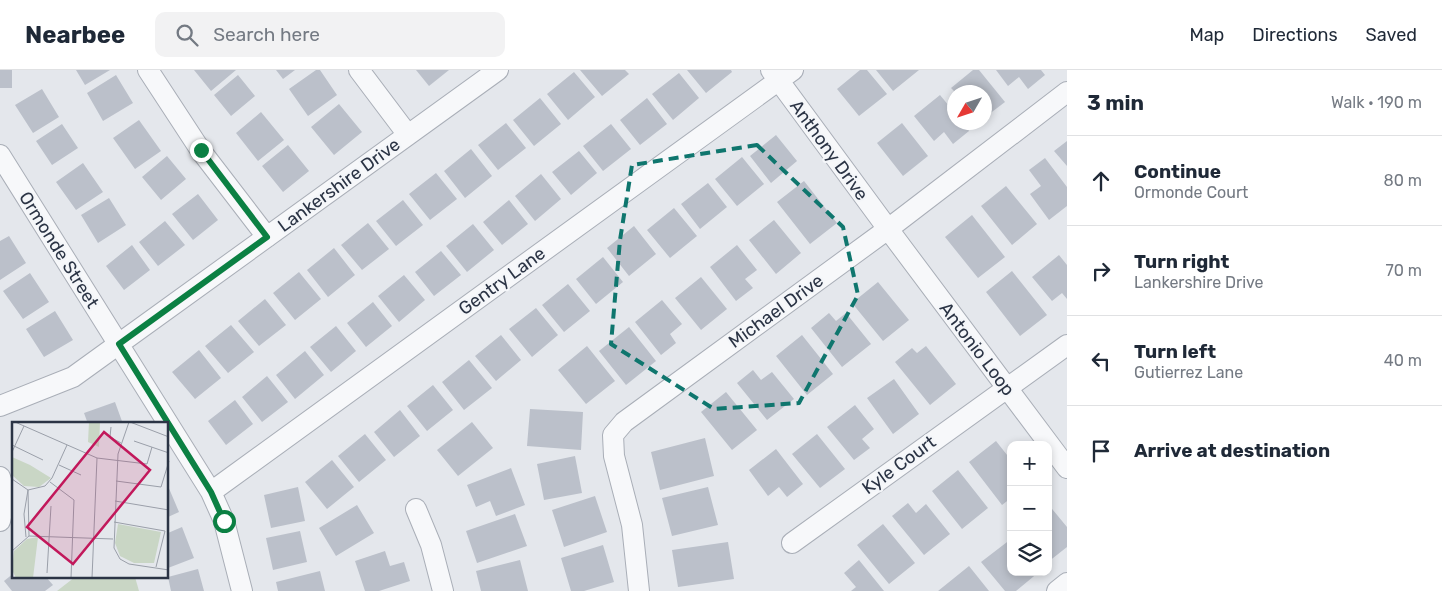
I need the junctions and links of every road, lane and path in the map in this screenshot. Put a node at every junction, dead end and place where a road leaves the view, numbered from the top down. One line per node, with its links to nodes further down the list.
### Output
1 (148, 70): 9 (street)
2 (359, 70): 6 (street)
3 (498, 70): 6 (street, Lankershire Drive)
4 (781, 73): 8 (street, Anthony Drive); 18 (street, Gentry Lane)
5 (1067, 92): 8 (street, Michael Drive)
6 (408, 135): 9 (street, Lankershire Drive)
7 (0, 155): 10 (street, Ormonde Street)
8 (888, 229): 12 (street, Antonio Loop); 25 (street, Michael Drive)
9 (267, 237): 10 (street, Lankershire Drive)
10 (119, 344): 13 (street, Lankershire Drive); 14 (street, Ormonde Street)
11 (1067, 345): 12 (street, Kyle Court)
12 (1007, 388): 16 (street, Antonio Loop); 21 (street, Kyle Court)
13 (0, 406)
14 (167, 422)
15 (169, 424): 18 (street, Ormonde Street)
16 (1067, 468)
17 (0, 477): 20 (street)
18 (211, 492): 23 (street, Ormonde Street)
19 (416, 509): 24 (street)
20 (0, 521)
21 (792, 542)
22 (1067, 582): 26 (street)
23 (242, 591)
24 (443, 591)
25 (639, 591)
26 (1057, 591)

